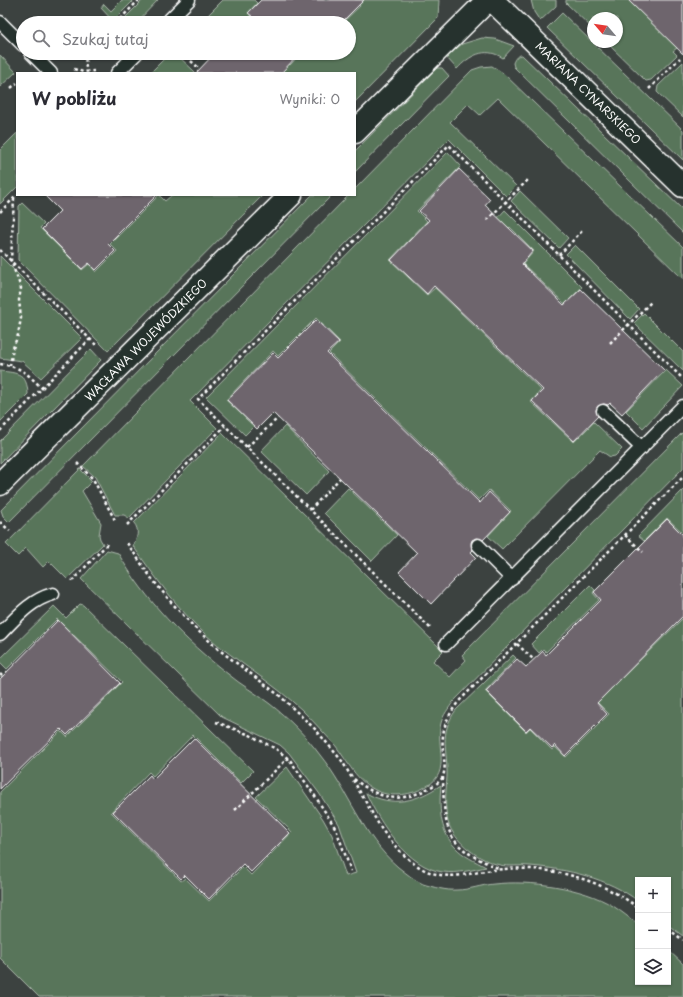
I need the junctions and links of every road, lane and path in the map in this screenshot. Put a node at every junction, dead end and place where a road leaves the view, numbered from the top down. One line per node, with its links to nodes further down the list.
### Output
1 (139, 0): 5 (path)
2 (189, 0): 6 (lane)
3 (488, 0): 23 (street)
4 (492, 0): 25 (street, MARIANA CYNARSKIEGO)
5 (123, 16)
6 (173, 16)
7 (0, 22): 8 (lane)
8 (16, 38)
9 (680, 58): 22 (path)
10 (38, 60): 17 (lane)
11 (86, 60): 18 (path)
12 (130, 60): 19 (lane)
13 (189, 60): 16 (path)
14 (69, 66): 18 (path)
15 (96, 70): 18 (path)
16 (200, 70)
17 (50, 72)
18 (87, 72)
19 (118, 72)
20 (16, 84): 21 (path)
21 (12, 88)
22 (649, 89)
23 (356, 131)
24 (529, 179): 28 (path)
25 (683, 186)
26 (290, 196): 41 (street, WACŁAWA WOJEWÓDZKIEGO)
27 (14, 198): 29 (path); 34 (path)
28 (505, 201): 30 (path); 33 (path); 47 (path)
29 (0, 212)
30 (486, 220)
31 (582, 231): 33 (path)
32 (0, 250): 34 (path)
33 (559, 255): 36 (path)
34 (11, 261): 37 (path); 40 (path)
35 (652, 301): 36 (path)
36 (628, 324): 38 (path); 42 (path)
37 (90, 339): 41 (path); 43 (path)
38 (610, 343)
39 (0, 364): 40 (path)
40 (10, 366): 43 (path)
41 (118, 367): 54 (street, WACŁAWA WOJEWÓDZKIEGO)
42 (683, 379)
43 (43, 389): 48 (path)
44 (683, 406): 50 (lane)
45 (603, 411): 50 (lane)
46 (278, 418): 49 (path)
47 (225, 426): 49 (path); 58 (path)
48 (0, 431)
49 (247, 447): 55 (path)
50 (642, 448): 65 (lane)
51 (76, 463): 57 (path)
52 (683, 476): 60 (path)
53 (340, 478): 55 (path)
54 (0, 484)
55 (310, 510): 69 (path)
56 (0, 522): 59 (path)
57 (116, 522)
58 (127, 525)
59 (10, 531)
60 (625, 535): 64 (path); 70 (path)
61 (109, 542): 66 (path)
62 (127, 542): 75 (path)
63 (478, 545): 65 (lane)
64 (643, 552)
65 (512, 579): 69 (lane)
66 (71, 581)
67 (53, 594): 68 (lane)
68 (0, 634)
69 (446, 644)
70 (517, 644): 71 (path); 74 (path)
71 (534, 660)
72 (216, 722): 73 (path)
73 (288, 758): 76 (path); 78 (path)
74 (443, 776): 75 (path); 77 (path)
75 (353, 778): 77 (path)
76 (235, 810)
77 (501, 869): 79 (path)
78 (351, 871)
79 (635, 906)
80 (671, 931): 81 (path)
81 (683, 940)

